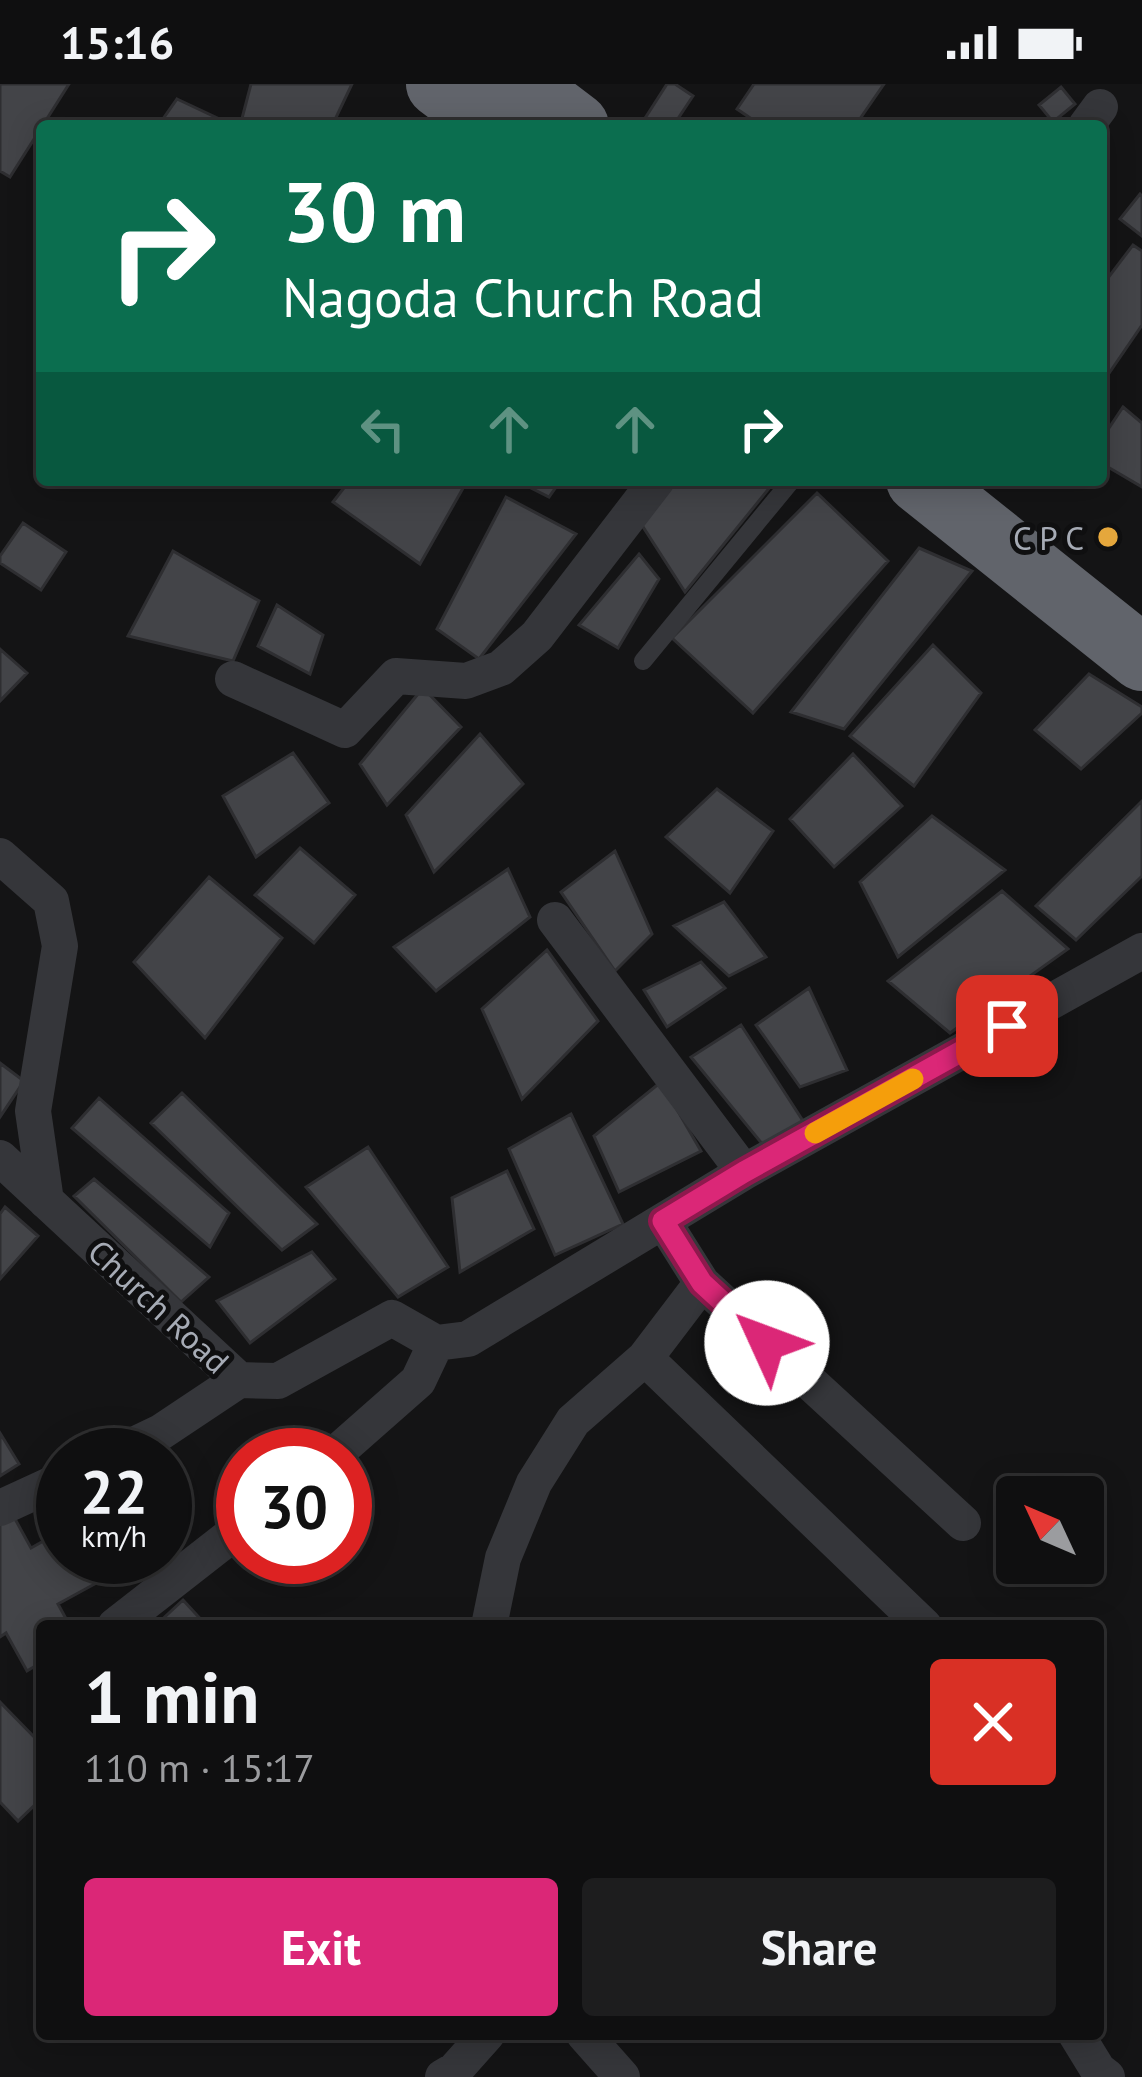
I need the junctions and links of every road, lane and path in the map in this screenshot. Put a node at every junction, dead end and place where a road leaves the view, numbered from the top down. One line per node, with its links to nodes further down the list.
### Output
1 (439, 84): 3 (highway)
2 (521, 84): 4 (highway)
3 (487, 120)
4 (568, 120)
5 (652, 486): 12 (street)
6 (787, 486): 11 (lane)
7 (927, 486): 10 (highway)
8 (995, 486): 9 (highway)
9 (1142, 604)
10 (1142, 658)
11 (643, 661)
12 (233, 679)
13 (0, 856): 18 (street)
14 (555, 920): 17 (street)
15 (1142, 951): 17 (street)
16 (0, 1158): 18 (street, Church Road)
17 (744, 1172): 19 (street)
18 (46, 1202): 23 (street, Church Road)
19 (663, 1221): 20 (street); 21 (street)
20 (702, 1283): 22 (street); 28 (street)
21 (452, 1341): 23 (street, Church Road); 25 (street)
22 (644, 1358): 31 (street); 32 (street)
23 (239, 1380): 24 (street)
24 (167, 1428)
25 (365, 1428)
26 (36, 1491): 27 (street)
27 (0, 1508)
28 (963, 1523)
29 (216, 1547): 30 (street)
30 (124, 1620)
31 (490, 1620)
32 (918, 1620)
33 (482, 2040): 36 (street)
34 (589, 2040): 37 (street)
35 (1080, 2040): 38 (street)
36 (443, 2077)
37 (622, 2077)
38 (1107, 2077)

